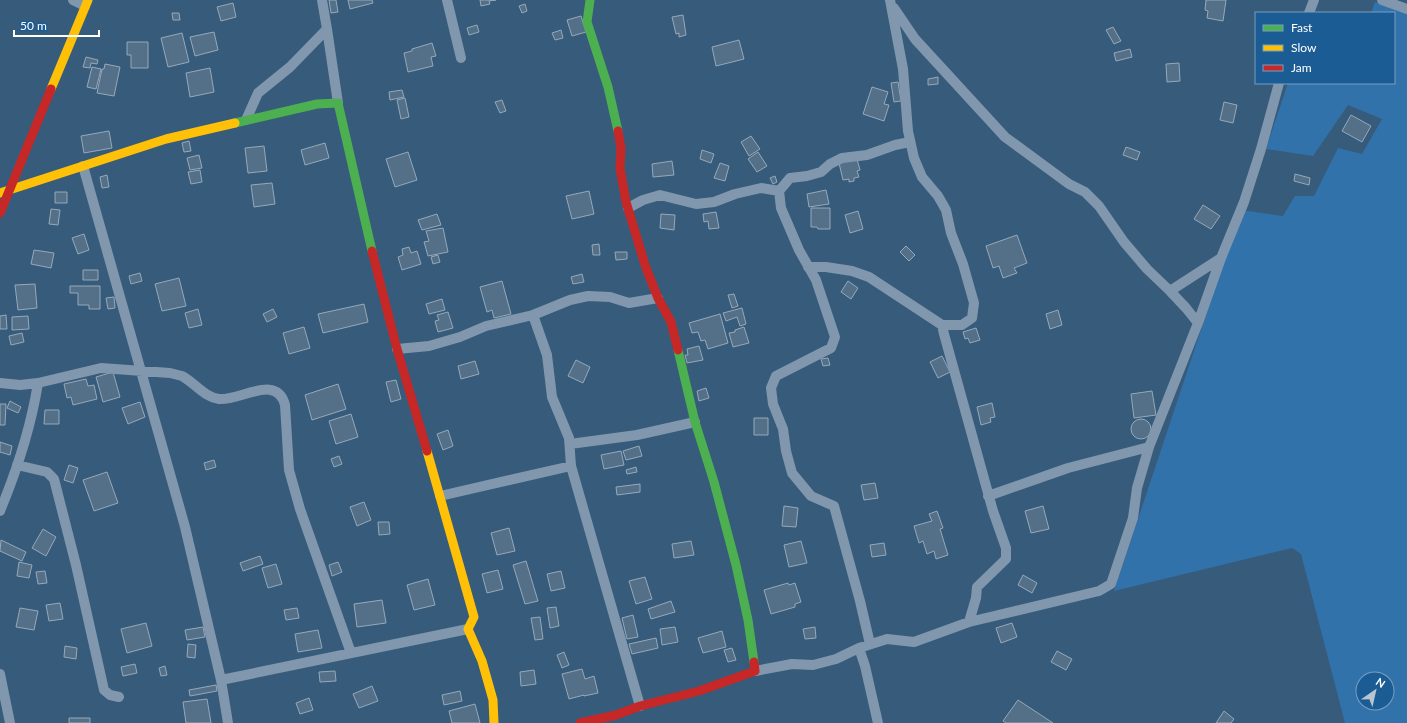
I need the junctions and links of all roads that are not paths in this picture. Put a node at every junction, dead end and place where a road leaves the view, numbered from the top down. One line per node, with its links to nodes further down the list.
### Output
1 (73, 0): 8 (street)
2 (322, 0): 11 (street)
3 (447, 0): 12 (street)
4 (590, 0): 20 (street)
5 (1314, 0): 10 (street)
6 (1382, 0): 9 (street)
7 (890, 1): 16 (street); 24 (street)
8 (86, 3): 19 (street)
9 (1407, 9)
10 (1309, 12)
11 (327, 29): 14 (street); 15 (street)
12 (461, 58)
13 (1279, 84): 22 (street)
14 (338, 103): 15 (street); 29 (street)
15 (246, 120): 17 (street)
16 (910, 142): 18 (street); 28 (street)
17 (84, 166): 19 (street); 30 (street)
18 (779, 191): 20 (street); 23 (street)
19 (4, 192): 21 (street)
20 (628, 208): 25 (street)
21 (0, 213)
22 (1221, 258): 24 (street); 27 (street)
23 (808, 266): 28 (street); 43 (street)
24 (1170, 291): 27 (street)
25 (658, 298): 26 (street); 33 (street)
26 (533, 315): 29 (street); 34 (street)
27 (1198, 323): 35 (street)
28 (942, 325): 39 (street)
29 (397, 349): 38 (street)
30 (140, 370): 32 (street); 45 (street); 48 (street)
31 (0, 383): 32 (street)
32 (38, 383): 36 (street)
33 (695, 422): 34 (street); 46 (street)
34 (570, 444): 37 (street)
35 (1149, 447): 39 (street); 41 (street)
36 (17, 465): 40 (street); 49 (street)
37 (570, 466): 38 (street); 50 (street)
38 (440, 496): 42 (street)
39 (988, 496): 41 (street)
40 (0, 511)
41 (969, 622): 43 (street)
42 (468, 629): 45 (street); 53 (street)
43 (870, 644): 44 (street)
44 (859, 648): 46 (street); 55 (street)
45 (352, 653): 48 (street)
46 (755, 671): 50 (street)
47 (0, 674): 51 (street)
48 (221, 680): 52 (street)
49 (119, 697)
50 (640, 706): 54 (street)
51 (10, 723)
52 (228, 723)
53 (494, 723)
54 (580, 723)
55 (878, 723)

